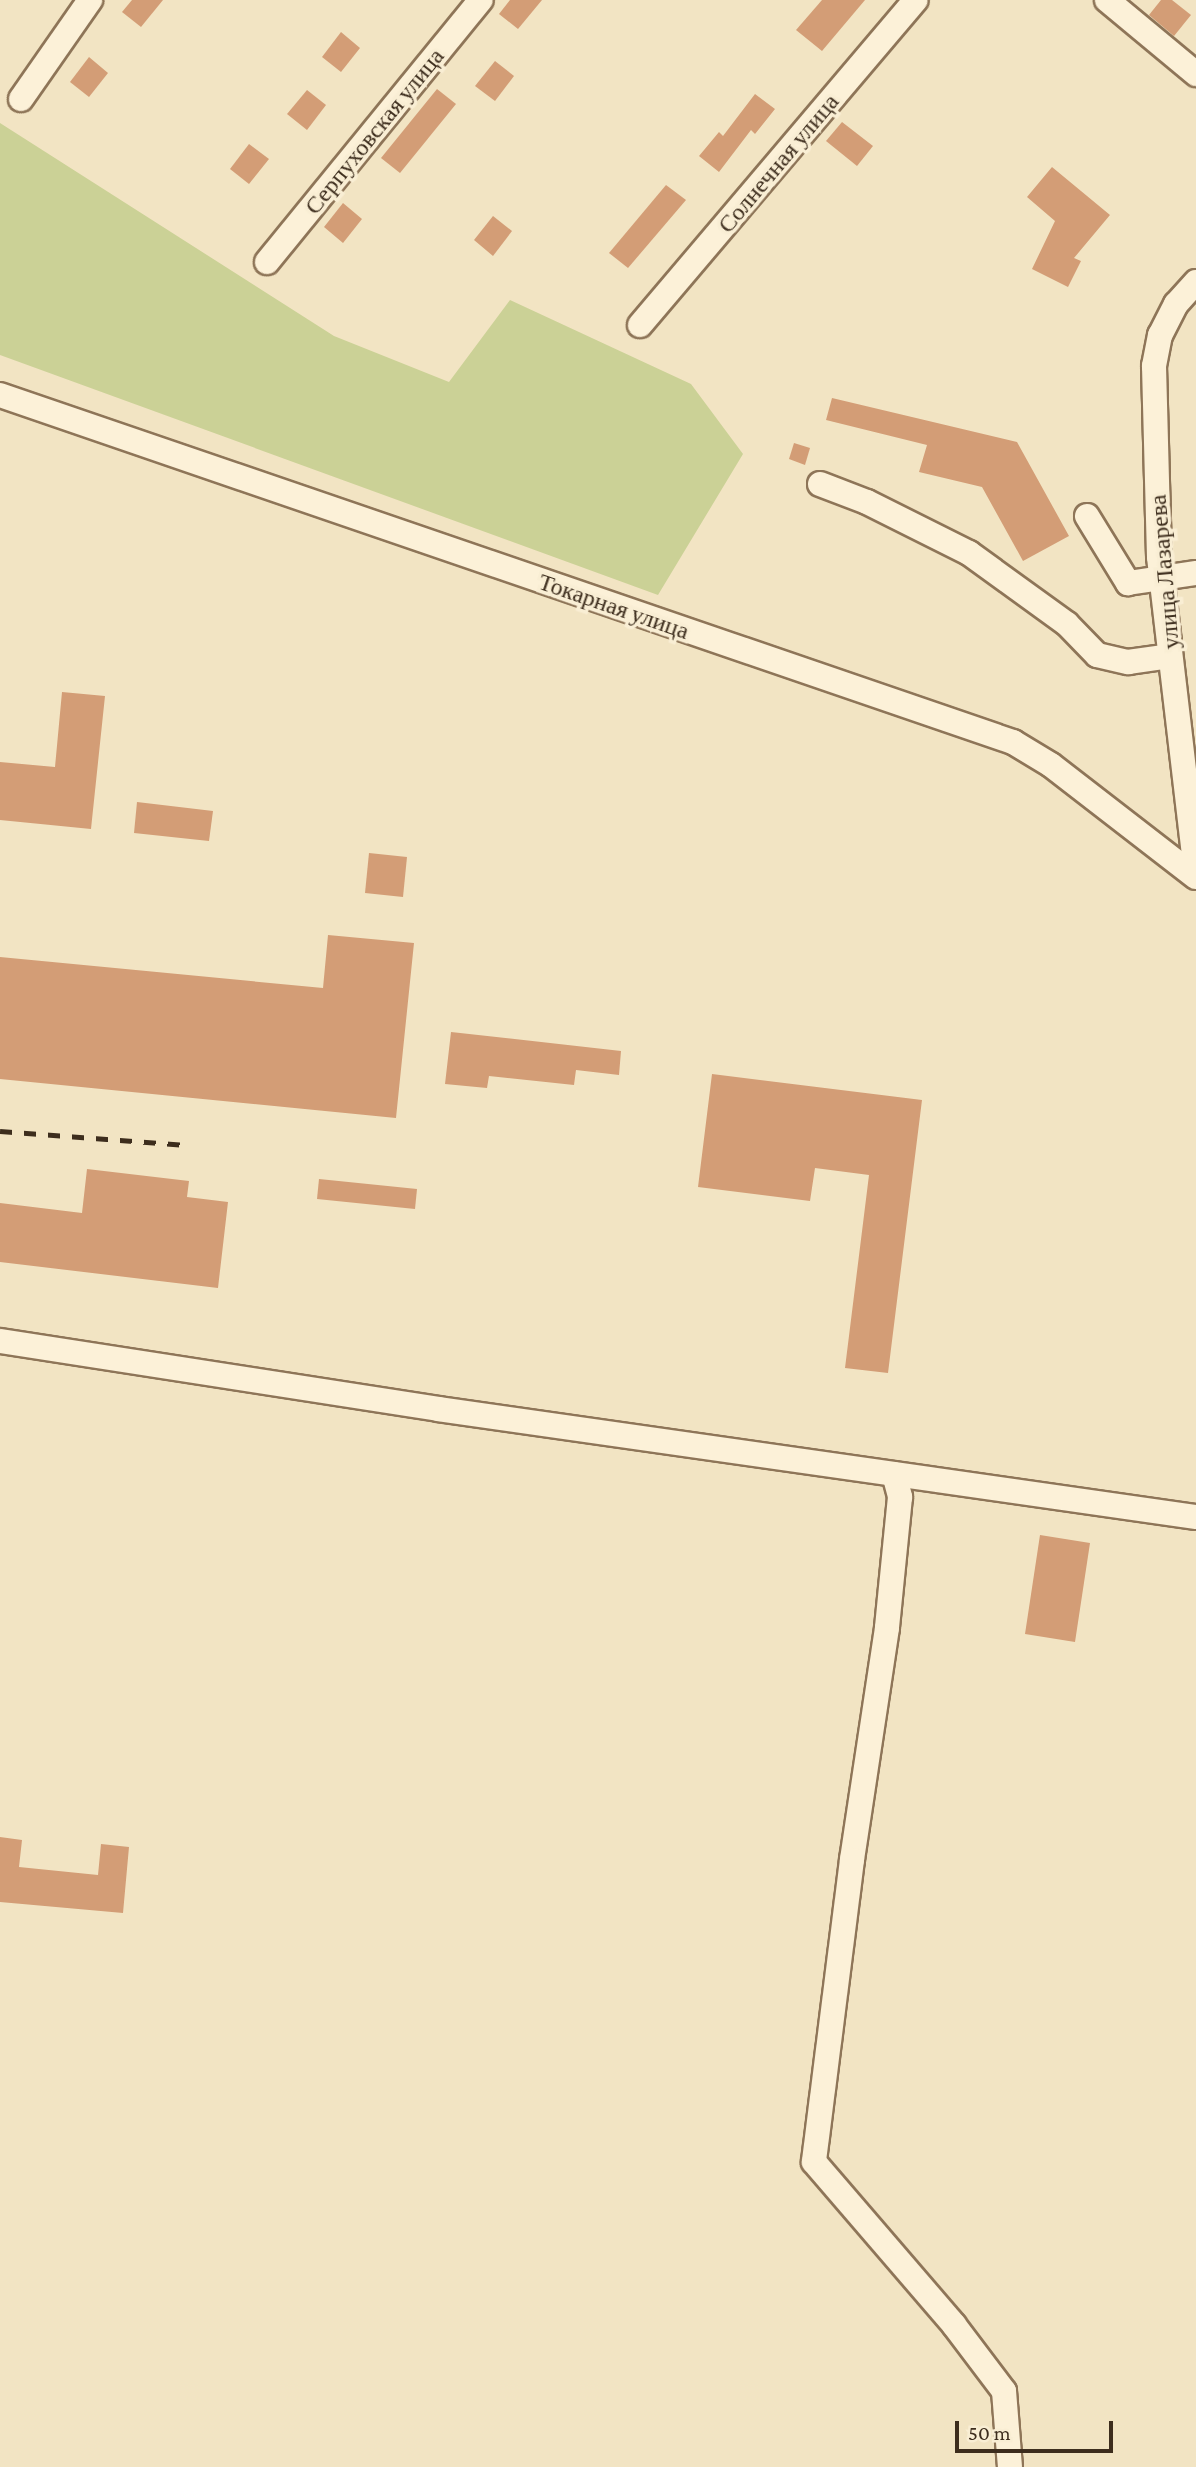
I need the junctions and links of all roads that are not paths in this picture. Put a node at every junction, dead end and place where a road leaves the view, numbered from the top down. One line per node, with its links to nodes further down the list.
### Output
1 (90, 0): 6 (street)
2 (481, 0): 7 (street, Серпуховская улица)
3 (916, 0): 9 (street, Солнечная улица)
4 (1107, 0): 5 (street)
5 (1196, 74)
6 (21, 99)
7 (267, 262)
8 (1196, 282): 14 (street, улица Лазарева)
9 (640, 325)
10 (0, 395): 16 (street, Токарная улица)
11 (820, 484): 15 (street)
12 (1087, 516): 14 (street)
13 (1196, 573): 14 (street)
14 (1161, 580): 15 (street, улица Лазарева)
15 (1170, 656): 16 (street, улица Лазарева)
16 (1196, 875)
17 (0, 1341): 18 (street)
18 (894, 1474): 19 (street); 20 (street)
19 (1195, 1510)
20 (1010, 2467)

